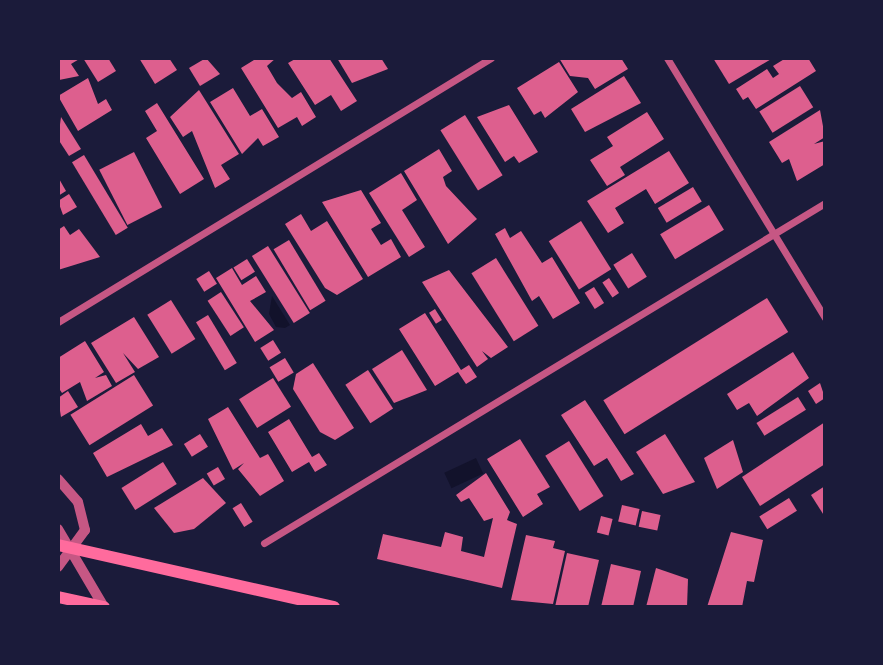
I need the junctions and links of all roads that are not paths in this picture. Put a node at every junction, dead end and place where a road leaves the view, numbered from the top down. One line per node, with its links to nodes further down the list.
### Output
1 (491, 58): 6 (street)
2 (667, 58): 4 (street)
3 (825, 203): 4 (street)
4 (774, 234): 5 (street); 9 (street)
5 (825, 318)
6 (58, 322)
7 (58, 479): 11 (street)
8 (58, 529): 11 (street)
9 (264, 543)
10 (58, 545): 11 (main road)
11 (74, 548): 12 (street); 14 (street); 15 (main road)
12 (58, 567)
13 (58, 597): 14 (main road)
14 (104, 607)
15 (334, 607)

